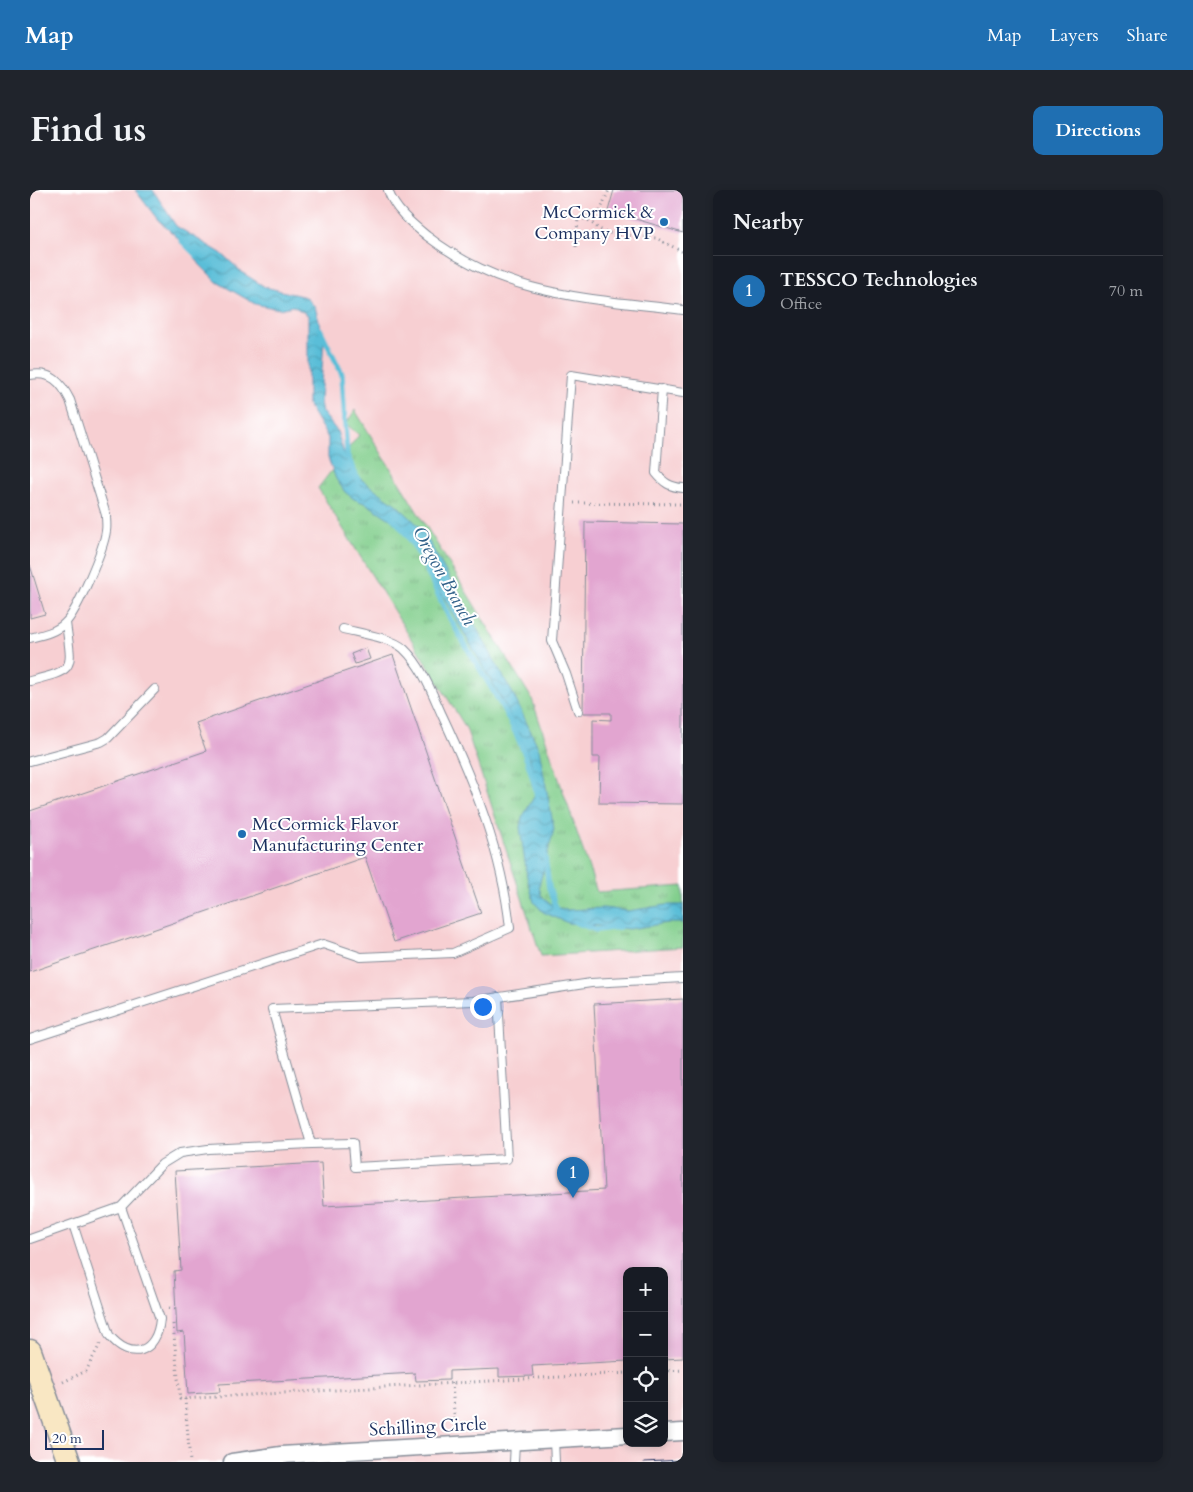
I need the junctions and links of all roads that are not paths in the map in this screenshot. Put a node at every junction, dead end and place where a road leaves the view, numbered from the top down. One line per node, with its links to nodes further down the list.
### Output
1 (388, 190): 2 (lane)
2 (683, 310)
3 (30, 375): 7 (lane)
4 (662, 389): 5 (lane); 6 (lane); 12 (lane)
5 (683, 393)
6 (683, 488)
7 (66, 623): 9 (lane); 10 (lane)
8 (343, 629): 16 (lane)
9 (30, 638)
10 (30, 682)
11 (155, 690): 13 (lane)
12 (578, 711)
13 (30, 761)
14 (683, 978): 15 (lane)
15 (498, 997): 17 (lane); 17 (lane)
16 (30, 1039)
17 (311, 1144): 18 (lane)
18 (120, 1207): 19 (lane); 19 (lane)
19 (73, 1224): 20 (lane)
20 (30, 1239)
21 (30, 1350): 27 (main road)
22 (683, 1432): 23 (street)
23 (668, 1433)
24 (623, 1436): 25 (street, Schilling Circle)
25 (554, 1440): 26 (street, Schilling Circle); 30 (lane)
26 (515, 1442): 28 (street, Schilling Circle); 29 (lane)
27 (69, 1462)
28 (232, 1462)
29 (514, 1462)
30 (555, 1462)

